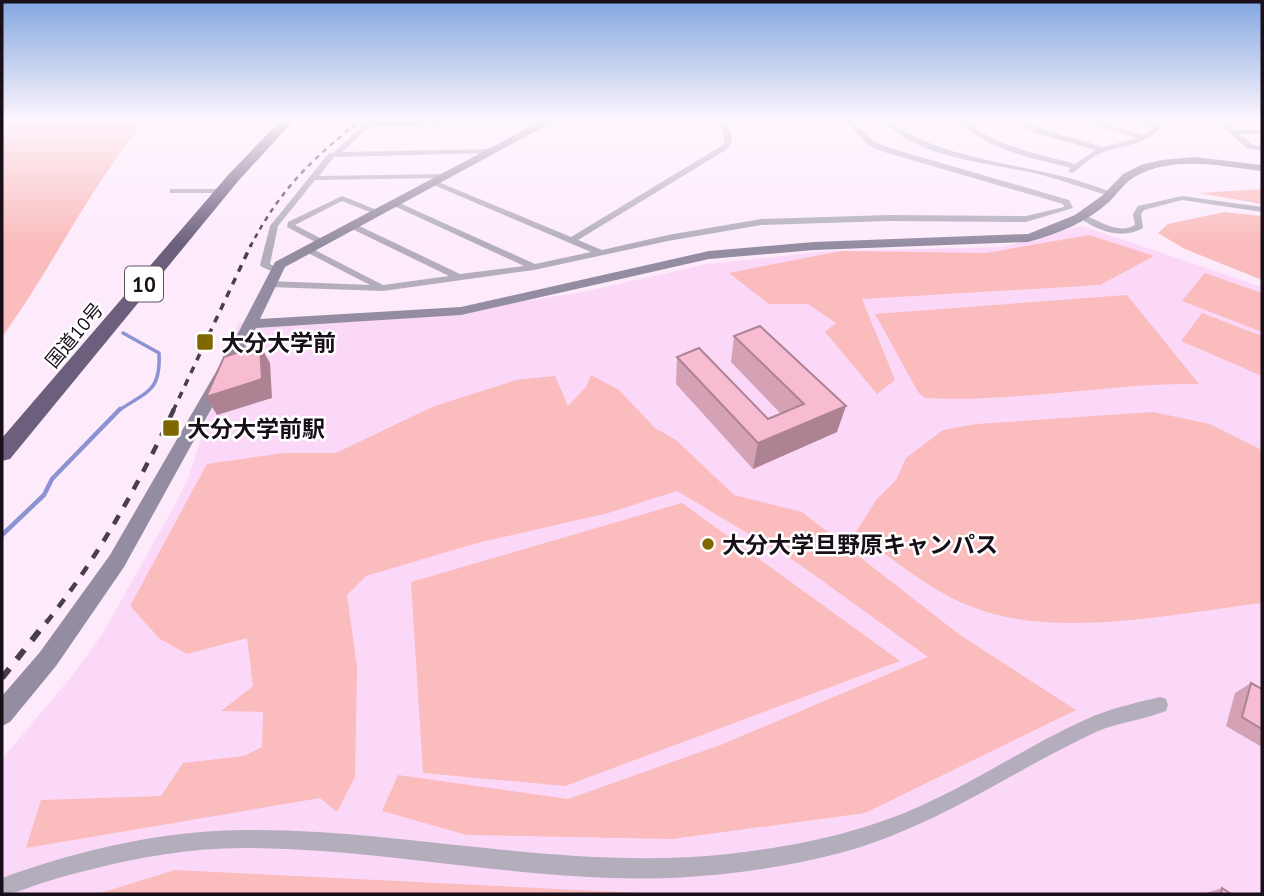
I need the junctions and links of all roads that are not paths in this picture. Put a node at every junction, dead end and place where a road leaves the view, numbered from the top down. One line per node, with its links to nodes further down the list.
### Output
1 (250, 161): 16 (highway, 国道10号 / 10)
2 (327, 161): 28 (street)
3 (474, 161): 11 (street)
4 (702, 161): 23 (street)
5 (924, 161): 26 (street)
6 (988, 161): 13 (street)
7 (1057, 161): 9 (street)
8 (1087, 161): 9 (street)
9 (1077, 167): 13 (street)
10 (1262, 168): 17 (street)
11 (444, 176): 12 (street); 14 (street)
12 (316, 178)
13 (1065, 179): 17 (street)
14 (433, 183): 18 (street); 23 (street)
15 (173, 191): 16 (street)
16 (222, 191): 33 (highway, 国道10号 / 10)
17 (1110, 194): 21 (street)
18 (395, 203): 20 (street); 27 (street)
19 (1262, 210): 21 (street)
20 (378, 212): 22 (street); 24 (street)
21 (1084, 218): 32 (street)
22 (351, 225): 24 (street); 29 (street)
23 (572, 240): 26 (street)
24 (320, 242): 25 (street)
25 (307, 249): 28 (street); 31 (street)
26 (602, 253): 27 (street)
27 (534, 267): 29 (street)
28 (276, 270): 30 (street)
29 (460, 277): 31 (street)
30 (269, 284): 31 (street); 32 (street)
31 (383, 288)
32 (251, 324): 35 (street)
33 (2, 453)
34 (1160, 705): 36 (street)
35 (2, 714)
36 (2, 888)

